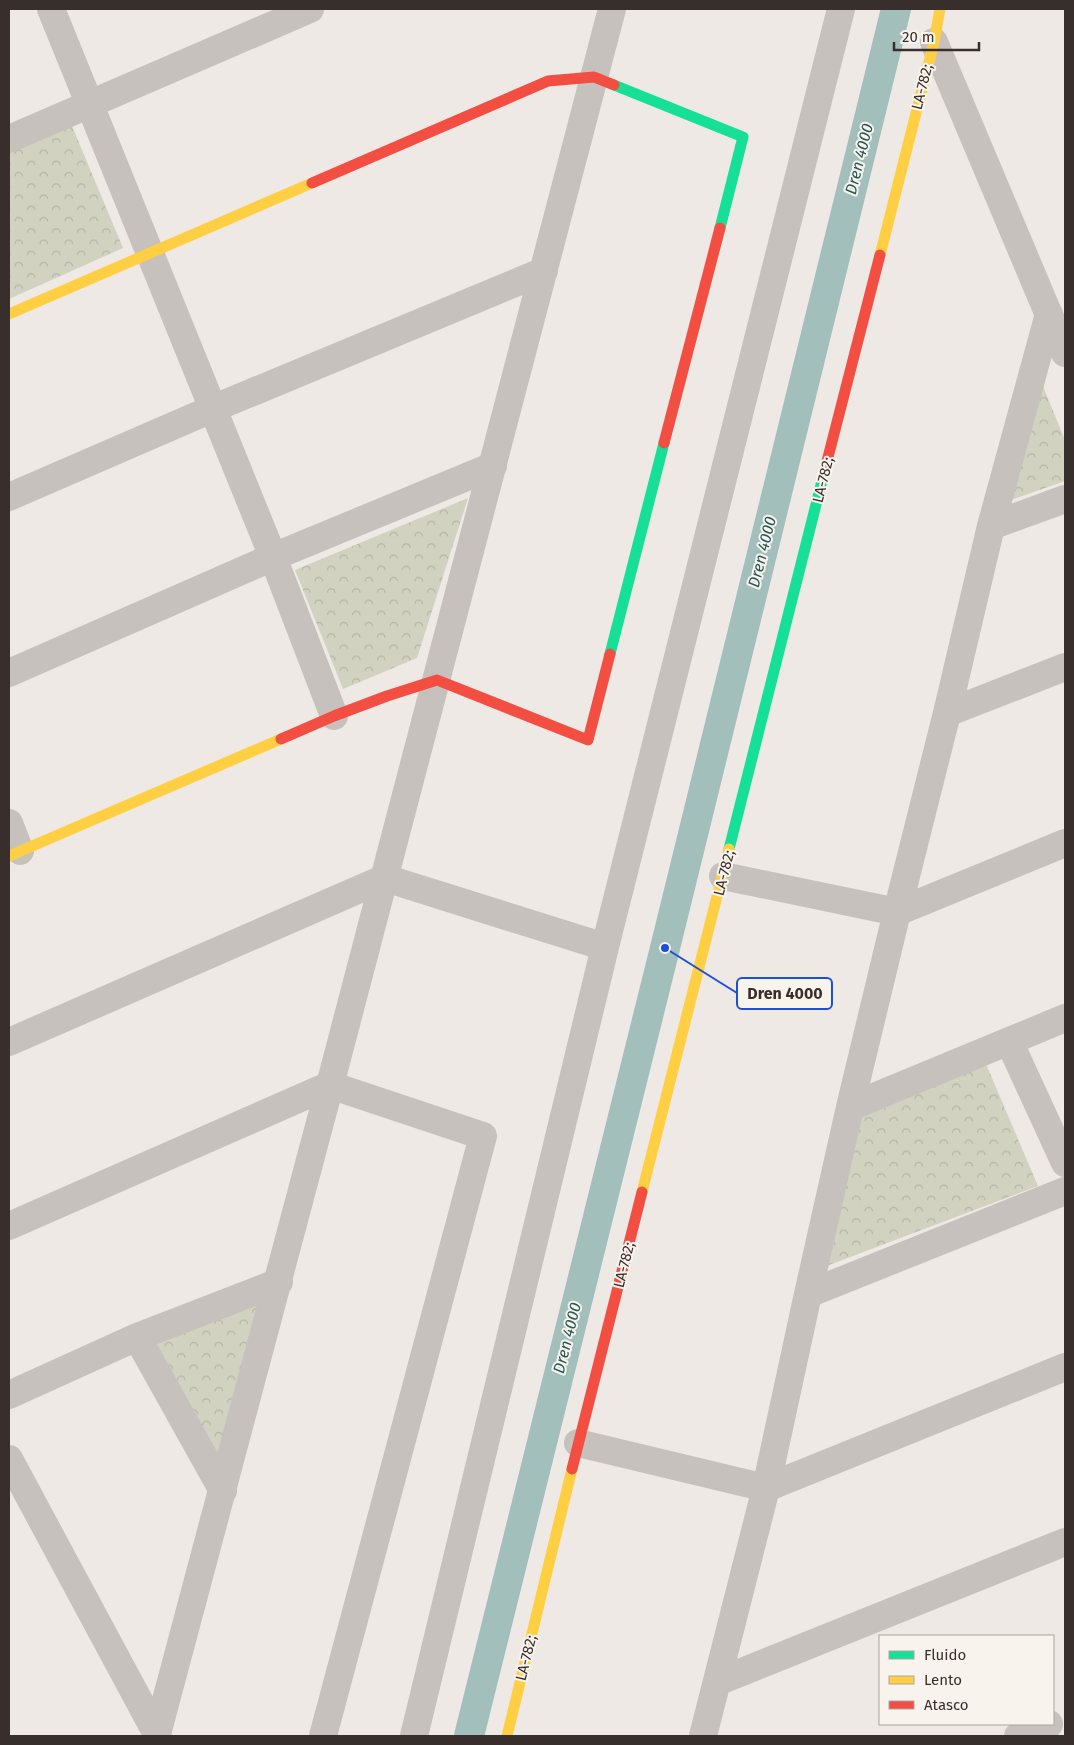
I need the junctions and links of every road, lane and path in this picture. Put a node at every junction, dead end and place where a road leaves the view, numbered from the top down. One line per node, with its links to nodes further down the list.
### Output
1 (51, 9): 8 (street)
2 (310, 9): 8 (street)
3 (612, 9): 7 (street)
4 (841, 9): 32 (street)
5 (940, 9): 6 (street, LA-782;)
6 (934, 42): 13 (street); 29 (street, LA-782;)
7 (594, 77): 10 (street); 11 (street); 23 (street)
8 (90, 103): 9 (street); 10 (street)
9 (9, 139)
10 (149, 253): 12 (street); 15 (street)
11 (544, 271): 15 (street); 16 (street)
12 (9, 314)
13 (1049, 314): 14 (street); 19 (street)
14 (1065, 353)
15 (212, 409): 17 (street); 20 (street)
16 (493, 466): 20 (street); 23 (street)
17 (9, 498)
18 (1065, 499): 19 (street)
19 (992, 526): 24 (street)
20 (273, 557): 22 (street); 25 (street)
21 (1065, 667): 24 (street)
22 (9, 673)
23 (437, 680): 25 (street); 30 (street)
24 (947, 713): 31 (street)
25 (334, 716): 28 (street)
26 (9, 823): 28 (street)
27 (1065, 843): 31 (street)
28 (14, 853)
29 (723, 876): 31 (street); 46 (street, LA-782;)
30 (385, 878): 32 (street); 35 (street); 36 (street)
31 (897, 912): 37 (street)
32 (605, 947): 55 (street)
33 (1065, 1018): 34 (street)
34 (1009, 1041): 37 (street); 38 (street)
35 (9, 1042)
36 (330, 1086): 40 (street); 41 (street); 54 (street)
37 (850, 1106): 42 (street)
38 (1065, 1163)
39 (1065, 1191): 42 (street)
40 (9, 1226)
41 (279, 1282): 43 (street); 49 (street)
42 (808, 1294): 48 (street)
43 (137, 1338): 45 (street); 49 (street)
44 (1065, 1367): 48 (street)
45 (9, 1394)
46 (578, 1443): 48 (street); 56 (street, LA-782;)
47 (9, 1459): 53 (street)
48 (766, 1488): 51 (street)
49 (223, 1491): 53 (street)
50 (1065, 1542): 51 (street)
51 (716, 1682): 57 (street)
52 (1046, 1725): 58 (street)
53 (157, 1735)
54 (323, 1736)
55 (414, 1736)
56 (507, 1736)
57 (703, 1736)
58 (1018, 1736)

